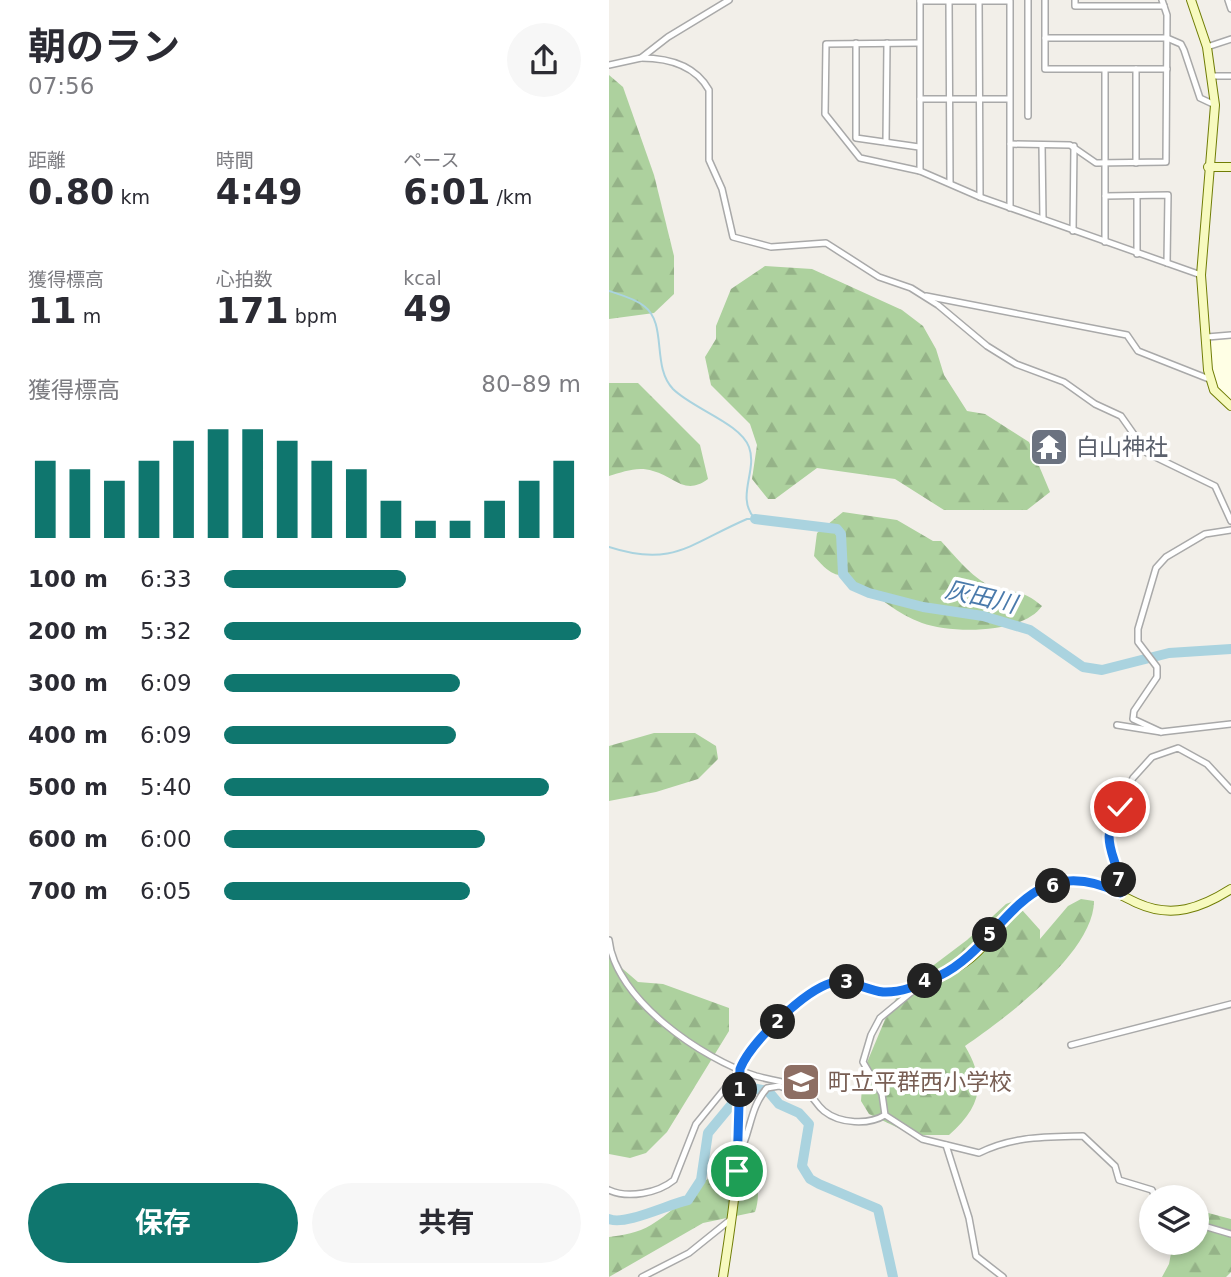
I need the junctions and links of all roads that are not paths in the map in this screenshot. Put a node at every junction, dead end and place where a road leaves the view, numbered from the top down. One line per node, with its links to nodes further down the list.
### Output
1 (729, 0): 19 (street)
2 (920, 0): 9 (street); 17 (street)
3 (1028, 0): 31 (street)
4 (1045, 0): 12 (street)
5 (1075, 0): 10 (street)
6 (1191, 0): 18 (main road)
7 (1228, 0): 11 (street)
8 (979, 1): 9 (street); 28 (street); 29 (street)
9 (949, 2): 27 (street)
10 (1163, 3): 13 (street)
11 (1231, 9)
12 (1045, 38): 13 (street); 23 (street)
13 (1167, 38): 22 (street); 30 (street)
14 (1231, 39): 18 (street)
15 (856, 43): 16 (street); 32 (street); 41 (street)
16 (887, 43): 17 (street); 32 (street)
17 (919, 43): 26 (street)
18 (1207, 47): 24 (main road)
19 (641, 58): 20 (street); 53 (street)
20 (609, 65)
21 (1136, 69): 22 (street); 23 (street); 38 (street)
22 (1167, 69): 38 (street)
23 (1105, 70): 37 (street)
24 (1213, 76): 25 (street); 30 (main road)
25 (1231, 76)
26 (919, 99): 27 (street); 36 (street)
27 (950, 99): 28 (street); 42 (street)
28 (980, 99): 29 (street); 45 (street)
29 (1009, 99): 33 (street)
30 (1215, 105): 39 (main road)
31 (1028, 116)
32 (886, 142): 36 (street)
33 (1010, 144): 34 (street); 46 (street)
34 (1042, 145): 35 (street); 47 (street)
35 (1074, 146): 37 (street); 48 (street)
36 (919, 147): 41 (street)
37 (1105, 163): 38 (street); 43 (street)
38 (1136, 163)
39 (1209, 167): 40 (main road); 52 (main road)
40 (1231, 167)
41 (920, 171): 42 (street)
42 (950, 183): 45 (street)
43 (1105, 196): 44 (street); 49 (street)
44 (1137, 196): 50 (street); 51 (street)
45 (980, 197): 46 (street)
46 (1010, 208): 47 (street)
47 (1043, 219): 48 (street)
48 (1073, 231): 49 (street)
49 (1105, 242): 50 (street)
50 (1137, 254): 51 (street)
51 (1167, 263): 52 (street)
52 (1201, 275): 55 (main road)
53 (923, 296): 56 (street); 58 (street)
54 (1231, 335): 55 (street)
55 (1207, 337): 56 (main road)
56 (1209, 379): 57 (main road)
57 (1231, 406)
58 (1231, 521)
59 (1231, 530): 62 (street)
60 (1231, 724): 62 (street)
61 (1117, 725): 62 (street)
62 (1161, 732)
63 (1231, 790): 65 (street)
64 (1231, 889): 65 (main road)
65 (1120, 893): 67 (main road)
66 (609, 940): 70 (street)
67 (921, 983): 70 (main road); 72 (street)
68 (1231, 1004): 69 (street)
69 (1071, 1045)
70 (740, 1069): 71 (street); 74 (main road); 76 (street)
71 (815, 1099): 72 (street); 74 (street)
72 (885, 1115): 73 (street)
73 (946, 1145): 75 (street); 82 (street)
74 (738, 1157): 77 (main road)
75 (1139, 1186)
76 (609, 1190)
77 (730, 1220): 80 (street); 81 (main road)
78 (1209, 1228): 79 (street)
79 (1231, 1234)
80 (642, 1277)
81 (723, 1277)
82 (1003, 1277)

